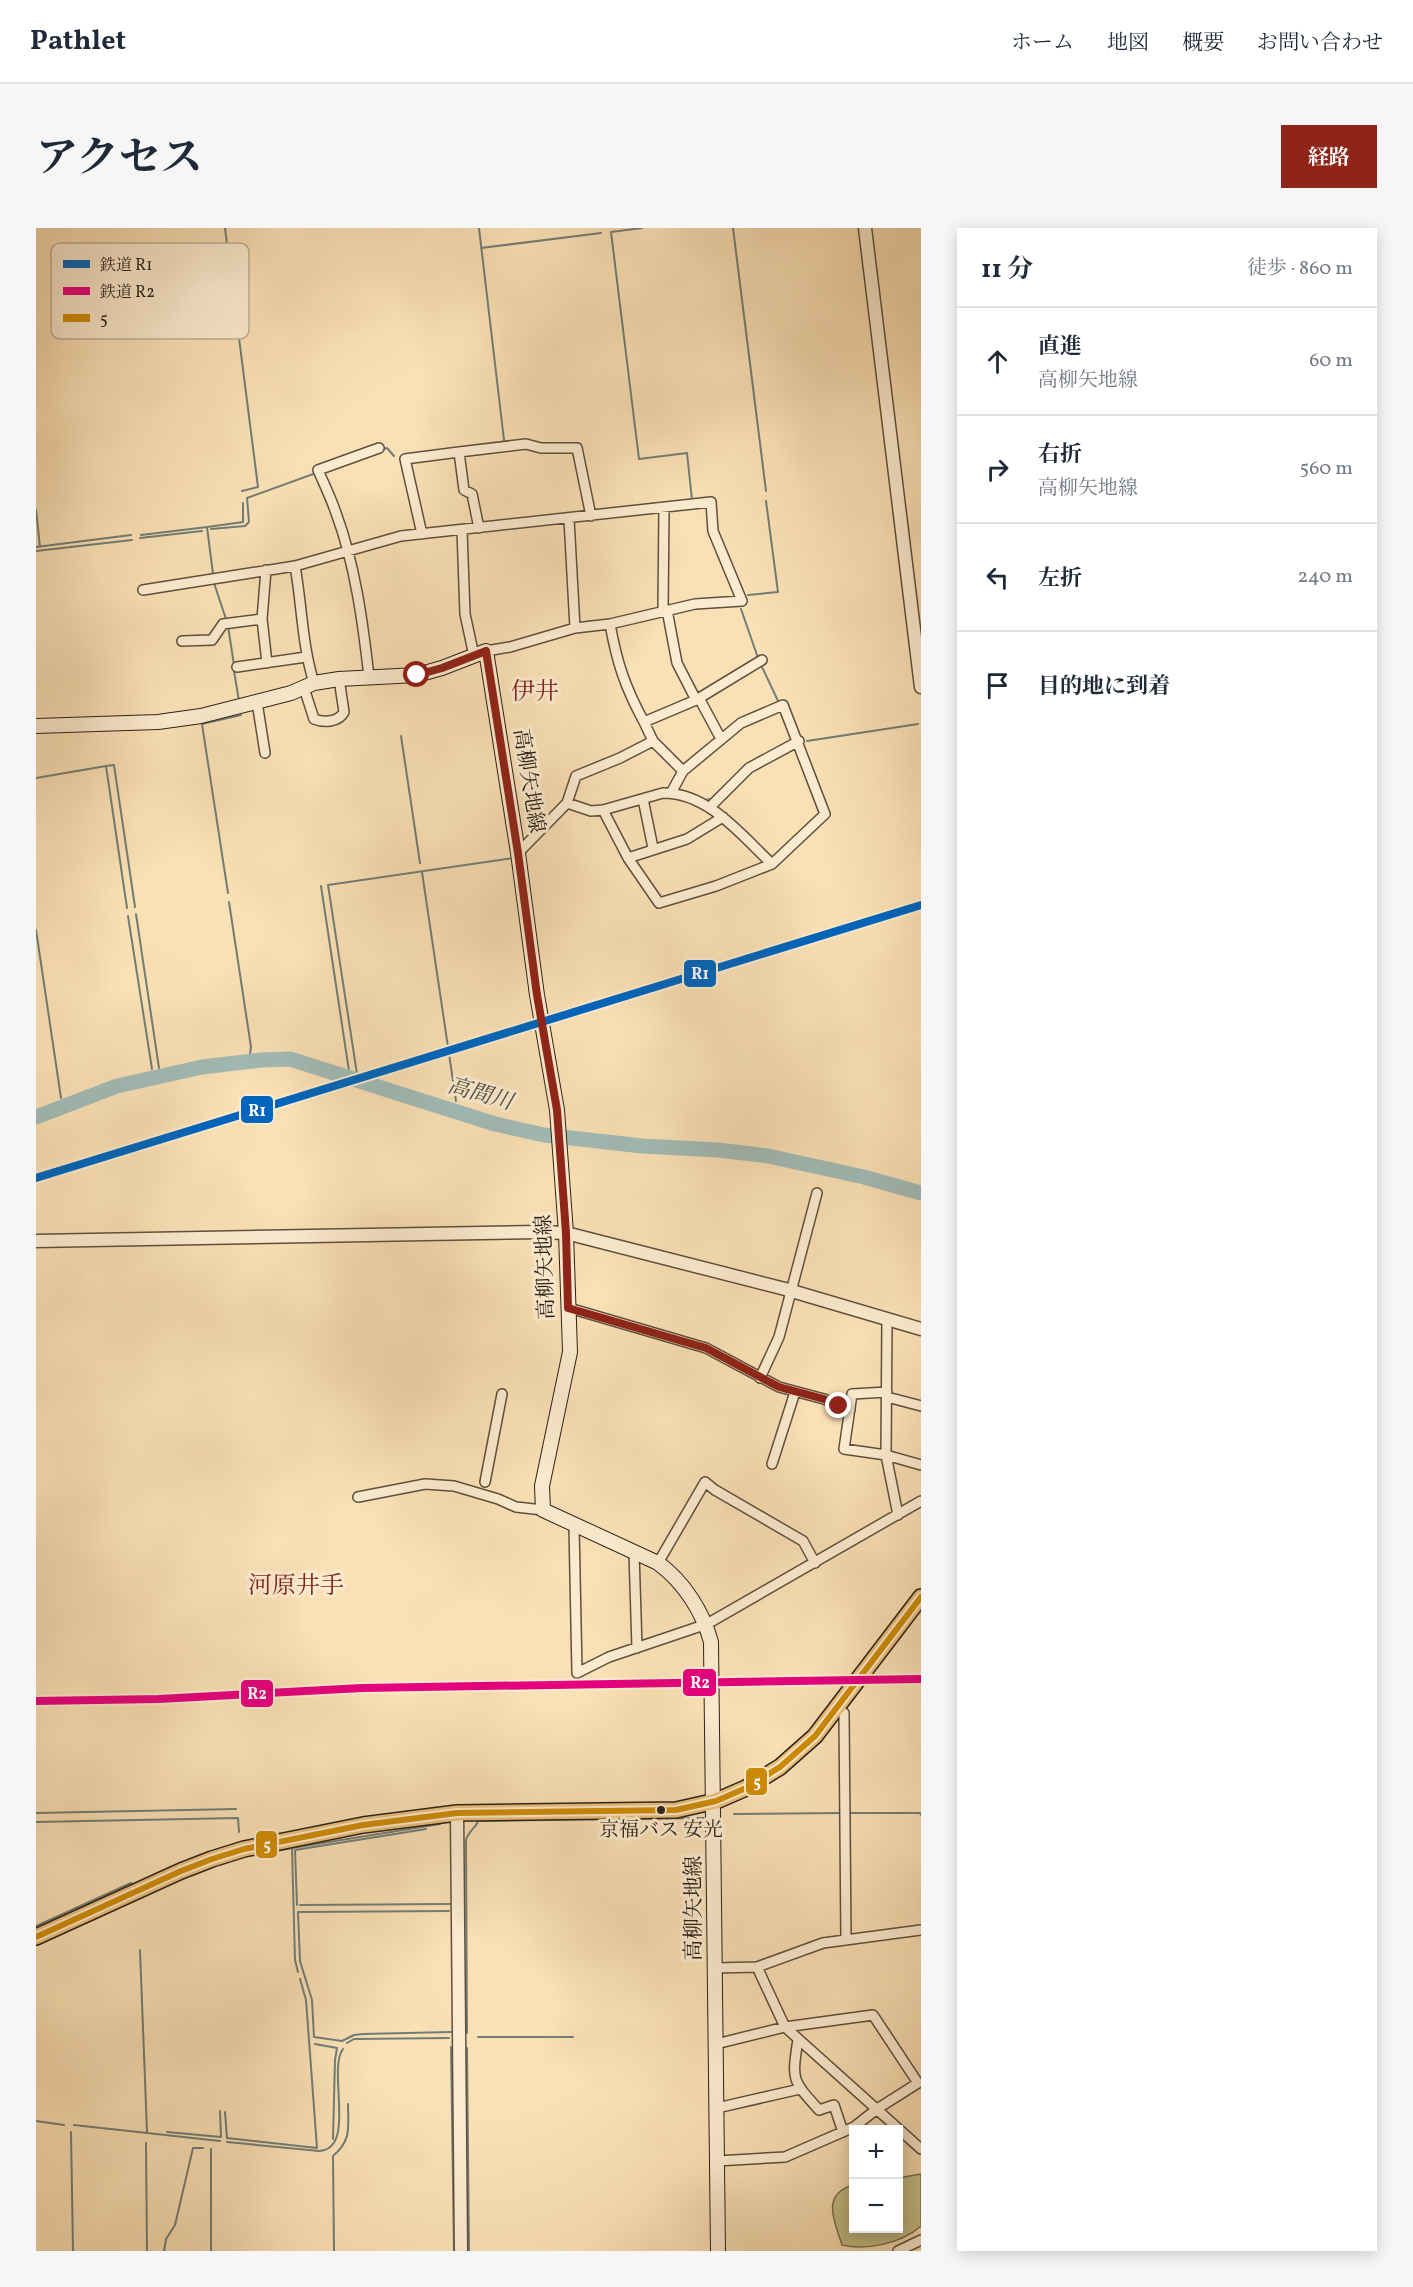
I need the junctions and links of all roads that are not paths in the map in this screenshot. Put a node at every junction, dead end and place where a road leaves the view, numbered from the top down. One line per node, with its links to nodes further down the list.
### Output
1 (865, 228): 27 (street)
2 (379, 448): 10 (street)
3 (459, 452): 5 (street); 7 (street); 9 (street)
4 (664, 508): 5 (street); 14 (street); 14 (street)
5 (591, 516): 6 (street)
6 (569, 519): 7 (street); 17 (street)
7 (479, 528): 8 (street)
8 (462, 530): 9 (street); 19 (street)
9 (422, 534): 10 (street)
10 (347, 551): 11 (street); 24 (street)
11 (295, 566): 12 (street); 20 (street)
12 (266, 570): 13 (street); 15 (street)
13 (143, 590)
14 (665, 610): 16 (street); 28 (street)
15 (262, 619): 18 (street); 22 (street)
16 (610, 624): 17 (street); 30 (street)
17 (575, 628): 19 (street)
18 (182, 641)
19 (480, 654): 24 (main road); 44 (main road, 高柳矢地線)
20 (306, 657): 22 (street); 26 (street)
21 (762, 660): 28 (street)
22 (267, 663): 23 (street)
23 (237, 667)
24 (369, 677): 25 (main road)
25 (339, 679): 26 (main road); 26 (street)
26 (309, 686): 29 (main road)
27 (921, 687)
28 (698, 699): 30 (street); 32 (street)
29 (257, 702): 31 (main road); 35 (street)
30 (644, 722): 33 (street)
31 (36, 726)
32 (721, 739): 34 (street); 36 (street)
33 (653, 741): 36 (street); 39 (street)
34 (799, 741): 40 (street); 46 (street)
35 (265, 753)
36 (683, 771): 37 (street)
37 (671, 793): 38 (street); 40 (street)
38 (643, 799): 41 (street); 43 (street)
39 (567, 803): 41 (street); 44 (street)
40 (711, 806): 42 (street)
41 (603, 810): 45 (street)
42 (723, 818): 43 (street); 46 (street)
43 (653, 848): 45 (street)
44 (518, 853): 48 (main road, 高柳矢地線)
45 (628, 858): 46 (street)
46 (772, 864)
47 (817, 1193): 50 (street)
48 (566, 1233): 49 (street); 50 (street); 51 (main road, 高柳矢地線)
49 (36, 1241)
50 (791, 1291): 52 (street); 54 (street)
51 (568, 1308): 54 (street); 66 (main road, 高柳矢地線)
52 (886, 1319): 53 (street); 57 (street)
53 (921, 1329)
54 (760, 1378): 55 (street)
55 (795, 1392): 59 (street); 61 (street)
56 (502, 1394): 63 (street)
57 (887, 1395): 58 (street); 59 (street); 60 (street)
58 (921, 1406)
59 (850, 1410): 60 (street)
60 (886, 1455): 62 (street); 67 (street)
61 (772, 1464)
62 (921, 1465)
63 (485, 1482)
64 (358, 1497): 66 (street)
65 (921, 1501): 67 (street)
66 (543, 1510): 68 (main road, 高柳矢地線)
67 (898, 1515): 71 (street)
68 (574, 1526): 69 (main road, 高柳矢地線); 74 (street)
69 (634, 1552): 70 (main road, 高柳矢地線); 74 (street)
70 (658, 1563): 71 (street); 73 (main road, 高柳矢地線)
71 (815, 1563): 73 (street)
72 (921, 1597): 76 (main road)
73 (706, 1624): 74 (street); 76 (main road, 高柳矢地線)
74 (637, 1648)
75 (844, 1713): 80 (street)
76 (713, 1802): 77 (main road); 82 (main road, 高柳矢地線)
77 (457, 1813): 79 (main road); 93 (street)
78 (921, 1930): 80 (street)
79 (36, 1937)
80 (846, 1940): 81 (street)
81 (757, 1966): 82 (street); 83 (street)
82 (715, 1968): 85 (main road, 高柳矢地線)
83 (785, 2027): 84 (street); 85 (street); 88 (street)
84 (798, 2039): 86 (street); 88 (street)
85 (716, 2044): 87 (main road, 高柳矢地線)
86 (800, 2089): 87 (street); 89 (street)
87 (717, 2108): 91 (main road, 高柳矢地線)
88 (877, 2109): 89 (street); 90 (street)
89 (843, 2132): 91 (street)
90 (921, 2149)
91 (717, 2161): 94 (main road, 高柳矢地線)
92 (921, 2240): 95 (street)
93 (461, 2251)
94 (718, 2251)
95 (897, 2251)

